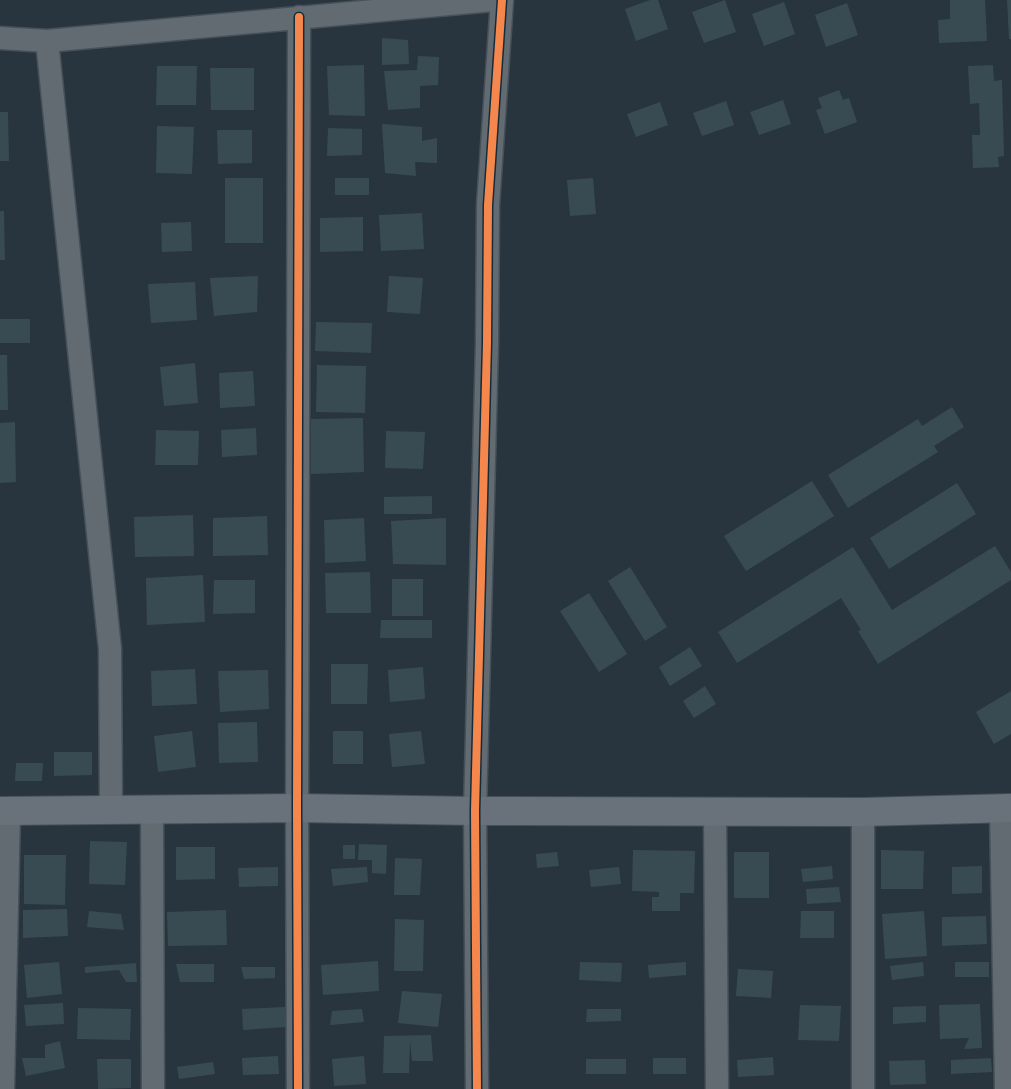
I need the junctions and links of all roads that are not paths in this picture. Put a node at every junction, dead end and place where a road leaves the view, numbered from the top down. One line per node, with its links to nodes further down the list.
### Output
1 (493, 0): 3 (street)
2 (502, 0): 11 (street)
3 (299, 17): 5 (street); 6 (street)
4 (0, 38): 5 (street)
5 (47, 42): 8 (street)
6 (296, 808): 9 (street); 11 (street); 16 (street)
7 (1006, 808): 13 (street); 20 (street)
8 (111, 809): 9 (street); 10 (street)
9 (152, 809): 15 (street)
10 (5, 811): 14 (street)
11 (475, 811): 12 (street); 17 (street)
12 (715, 811): 13 (street); 18 (street)
13 (863, 812): 19 (street)
14 (4, 1089)
15 (153, 1089)
16 (298, 1089)
17 (476, 1089)
18 (717, 1089)
19 (862, 1089)
20 (1006, 1089)

